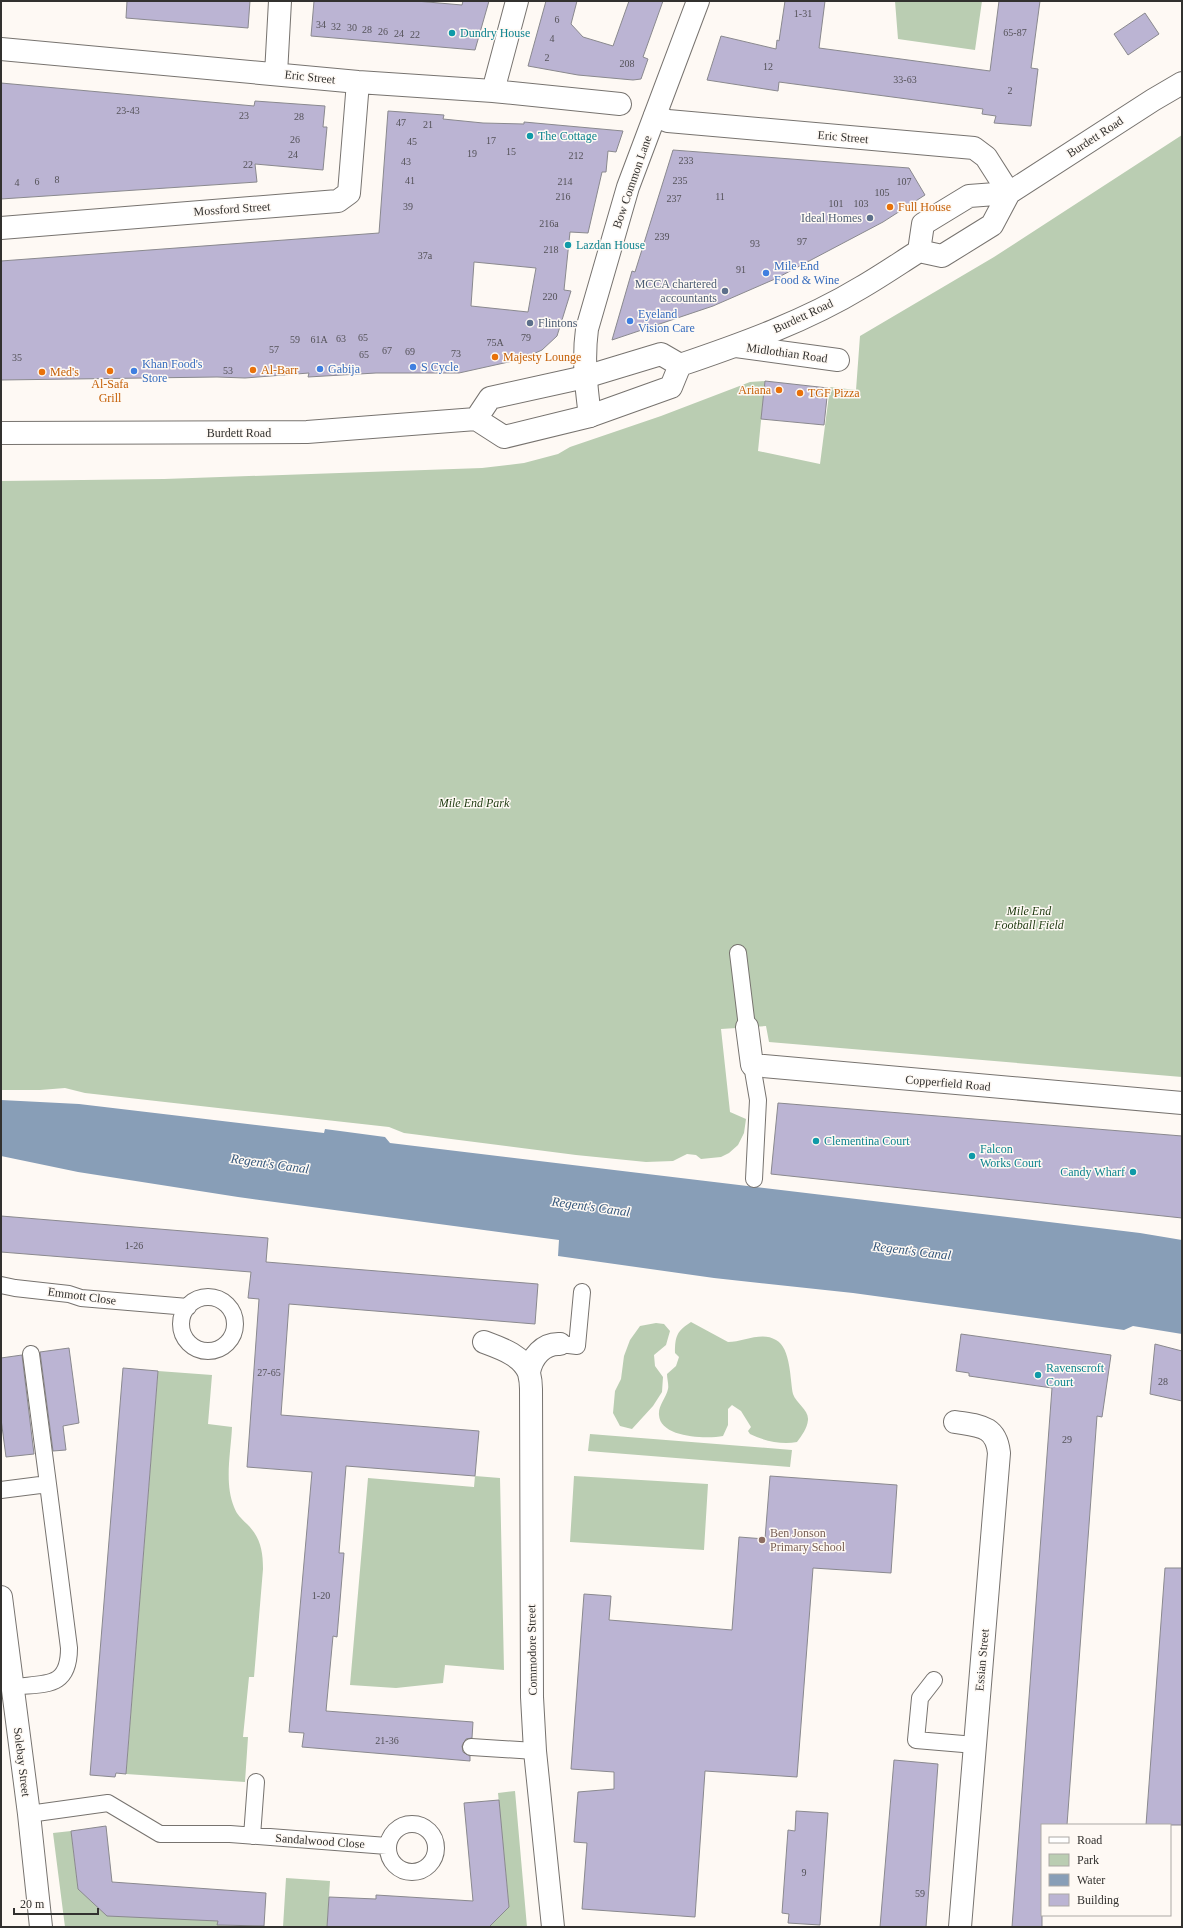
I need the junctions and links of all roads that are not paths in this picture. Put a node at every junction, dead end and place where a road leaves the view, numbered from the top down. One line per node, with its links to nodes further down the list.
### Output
1 (280, 1): 5 (street)
2 (517, 1): 8 (street)
3 (698, 1): 10 (street, Bow Common Lane)
4 (1, 49): 5 (street, Eric Street)
5 (276, 74): 6 (street, Eric Street)
6 (358, 82): 8 (street, Eric Street); 12 (street, Mossford Street)
7 (1182, 83): 11 (street, Burdett Road)
8 (493, 91): 9 (street, Eric Street)
9 (620, 104)
10 (655, 116): 11 (street, Eric Street); 17 (street, Bow Common Lane)
11 (1009, 193): 13 (street, Burdett Road); 13 (street, Burdett Road)
12 (1, 228)
13 (919, 251): 14 (street, Burdett Road)
14 (736, 346): 15 (street, Midlothian Road); 16 (street, Burdett Road)
15 (838, 360)
16 (680, 365): 17 (street); 18 (street)
17 (584, 377): 18 (street, Bow Common Lane); 19 (street)
18 (590, 416): 19 (street)
19 (476, 419): 20 (street, Burdett Road)
20 (1, 433)
21 (738, 953): 22 (lane)
22 (747, 1027): 23 (street)
23 (752, 1065): 24 (street, Copperfield Road); 25 (lane)
24 (1182, 1103)
25 (754, 1179)
26 (1, 1285): 28 (lane, Emmott Close)
27 (582, 1292): 30 (lane)
28 (188, 1307)
29 (484, 1342): 32 (street)
30 (560, 1344): 32 (street)
31 (31, 1354): 34 (lane)
32 (529, 1372): 41 (street, Commodore Street)
33 (955, 1422): 39 (street, Essian Street)
34 (48, 1484): 35 (lane); 38 (lane)
35 (1, 1490)
36 (1, 1597): 38 (street, Solebay Street)
37 (934, 1680): 39 (lane)
38 (10, 1700): 43 (street, Solebay Street)
39 (975, 1746): 48 (street, Essian Street)
40 (471, 1747): 41 (lane)
41 (535, 1751): 47 (street, Commodore Street)
42 (256, 1782): 44 (lane)
43 (29, 1814): 44 (lane, Sandalwood Close); 46 (street, Solebay Street)
44 (252, 1836): 45 (lane, Sandalwood Close)
45 (387, 1846)
46 (41, 1927)
47 (553, 1927)
48 (960, 1927)

